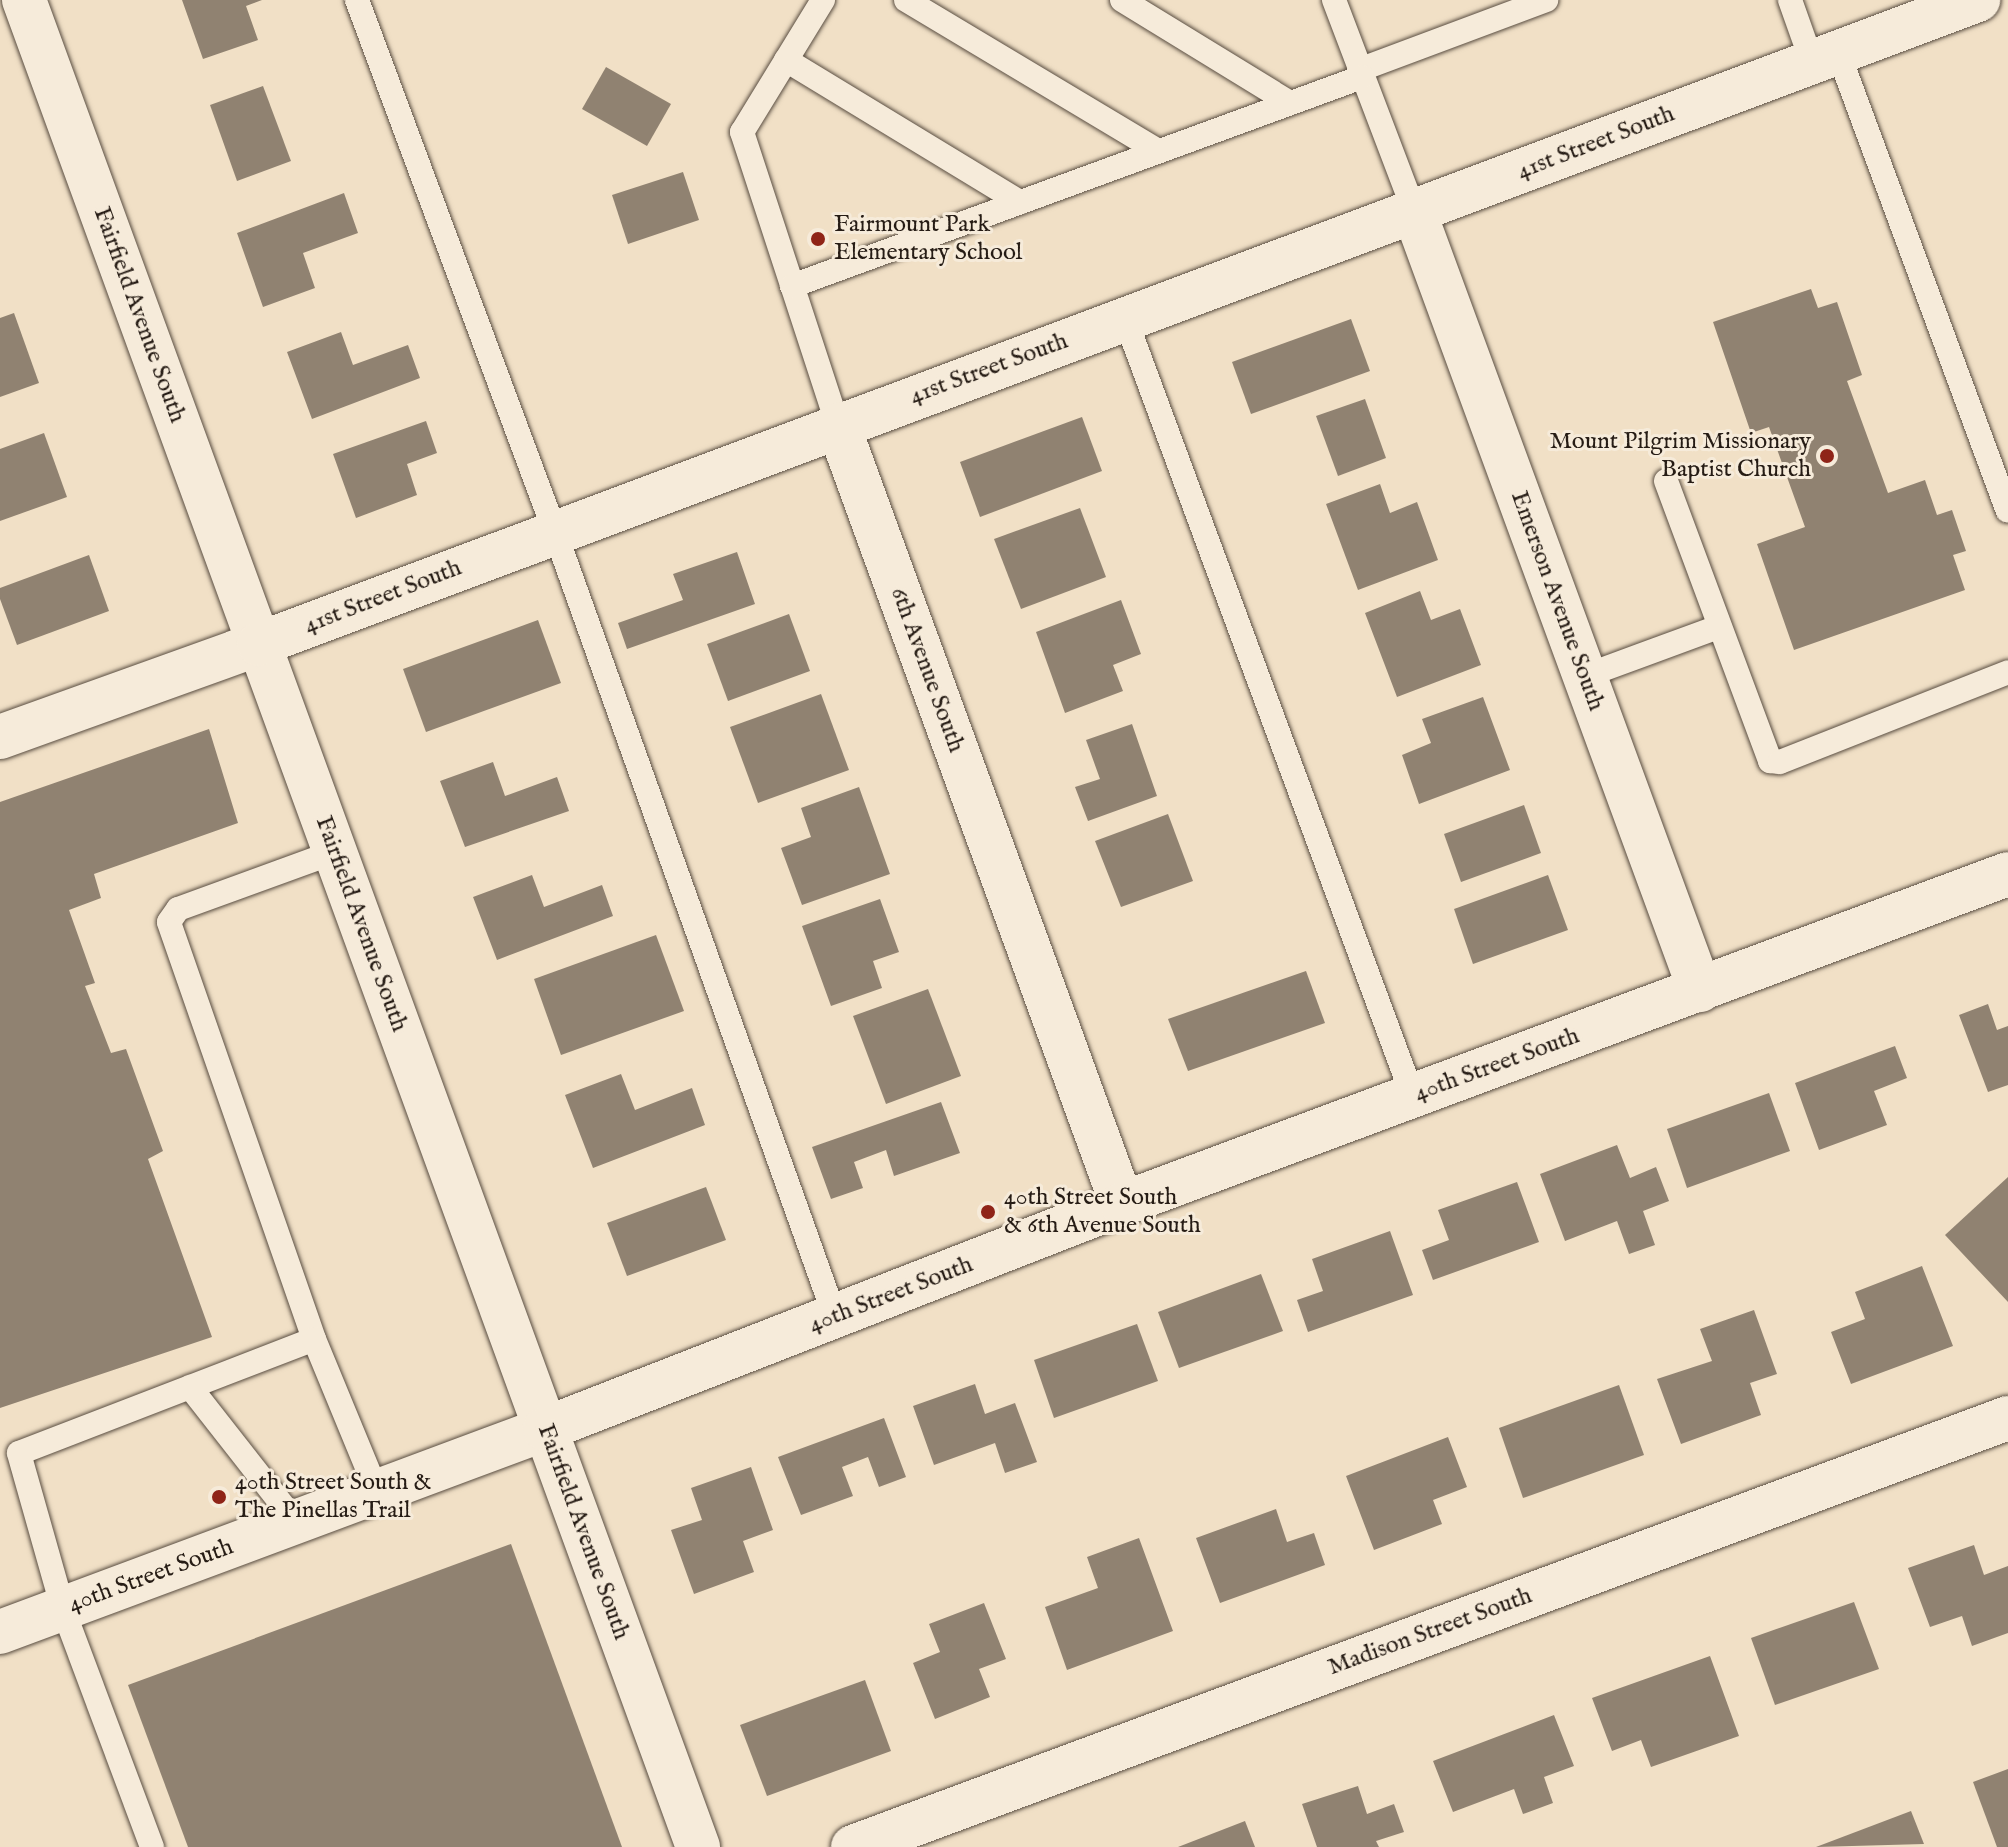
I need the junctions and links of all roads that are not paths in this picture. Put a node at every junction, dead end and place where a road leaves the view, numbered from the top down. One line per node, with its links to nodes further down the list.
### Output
1 (24, 0): 24 (street, Fairfield Avenue South)
2 (357, 0): 22 (lane)
3 (823, 0): 11 (lane)
4 (906, 0): 14 (lane)
5 (1122, 0): 13 (lane)
6 (1334, 0): 12 (lane)
7 (1546, 0): 12 (lane)
8 (1790, 0): 10 (lane)
9 (1978, 0): 10 (street, 41st Street South)
10 (1825, 57): 16 (street, 41st Street South); 21 (lane)
11 (786, 60): 15 (lane); 17 (lane, 6th Avenue South)
12 (1361, 74): 13 (lane); 16 (lane)
13 (1290, 103): 14 (lane)
14 (1158, 151): 15 (lane)
15 (1020, 202): 17 (lane)
16 (1414, 211): 18 (street, 41st Street South); 26 (street, Emerson Avenue South)
17 (792, 286): 19 (lane, 6th Avenue South)
18 (1125, 318): 19 (street, 41st Street South); 31 (lane)
19 (838, 425): 22 (street, 41st Street South); 32 (street, 6th Avenue South)
20 (1666, 481): 23 (lane)
21 (2008, 511)
22 (555, 532): 24 (street, 41st Street South); 33 (lane)
23 (1718, 627): 25 (lane); 26 (lane)
24 (259, 644): 27 (street, 41st Street South); 28 (street, Fairfield Avenue South)
25 (2008, 672)
26 (1585, 676): 30 (street, Emerson Avenue South)
27 (0, 737)
28 (335, 852): 34 (lane); 37 (street, Fairfield Avenue South)
29 (2008, 874): 30 (street, 40th Street South)
30 (1700, 990): 31 (street, 40th Street South)
31 (1413, 1097): 32 (street, 40th Street South)
32 (1122, 1204): 33 (street, 40th Street South)
33 (835, 1317): 37 (street, 40th Street South)
34 (314, 1339): 35 (lane); 38 (lane)
35 (190, 1387): 39 (lane); 40 (lane)
36 (2008, 1418): 44 (street, Madison Street South)
37 (545, 1429): 38 (street, 40th Street South); 43 (street, Fairfield Avenue South)
38 (377, 1492): 39 (street, 40th Street South)
39 (296, 1522): 40 (street, 40th Street South)
40 (63, 1609): 41 (street, 40th Street South); 42 (lane)
41 (0, 1632)
42 (152, 1847)
43 (698, 1847)
44 (853, 1847)

